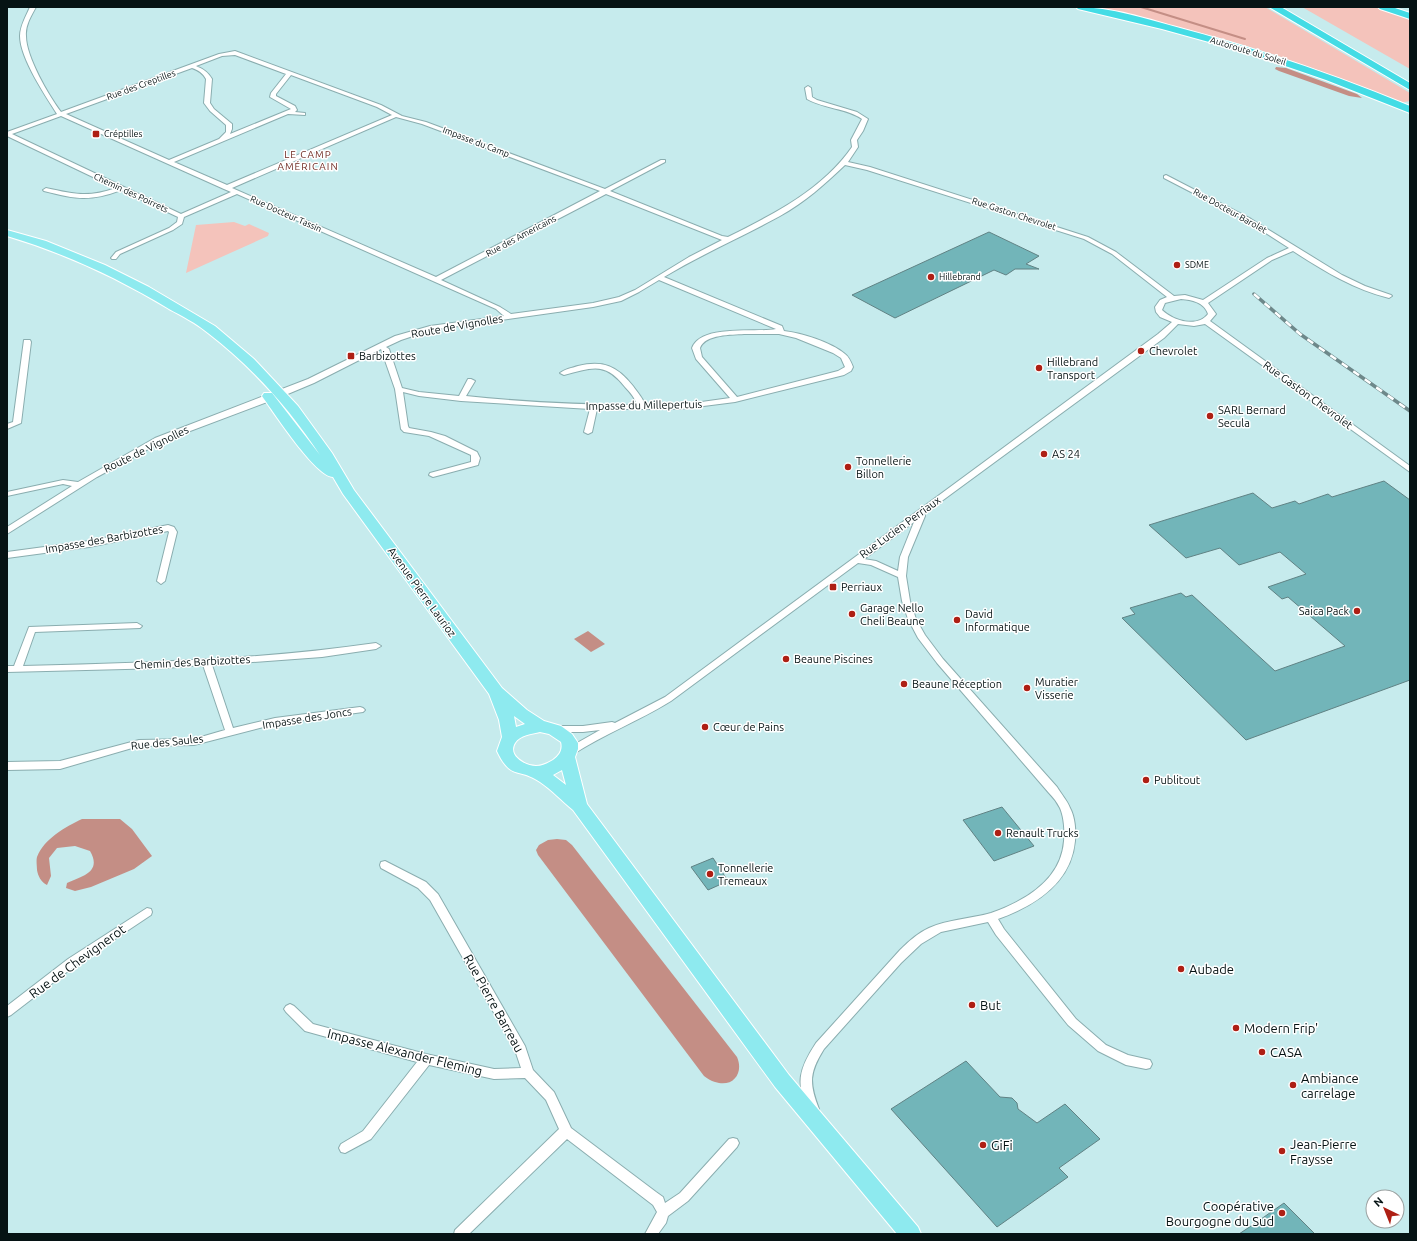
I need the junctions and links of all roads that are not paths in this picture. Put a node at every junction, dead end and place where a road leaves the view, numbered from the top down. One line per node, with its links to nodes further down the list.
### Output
1 (33, 7): 15 (street)
2 (1081, 7): 13 (highway, Autoroute du Soleil)
3 (1274, 7): 11 (highway)
4 (1288, 7): 10 (highway)
5 (1383, 7): 6 (highway)
6 (1410, 16)
7 (221, 55): 8 (street, Rue des Creptilles); 9 (street, Impasse du Camp)
8 (192, 66): 15 (street, Rue des Creptilles); 19 (street)
9 (290, 73): 14 (street); 17 (street, Impasse du Camp)
10 (1410, 78)
11 (1410, 87)
12 (808, 88): 22 (street, Route de Vignolles)
13 (1410, 110)
14 (290, 113): 16 (street); 19 (street)
15 (60, 114): 18 (street); 21 (street, Rue Docteur Tassin)
16 (303, 114)
17 (396, 115): 25 (street); 27 (street, Impasse du Camp)
18 (7, 134): 24 (street, Chemin des Poirrets)
19 (221, 140): 21 (street)
20 (663, 161): 27 (street, Rue des Americains)
21 (169, 162): 25 (street, Rue Docteur Tassin)
22 (843, 164): 31 (street, Route de Vignolles); 37 (street, Rue Gaston Chevrolet)
23 (1166, 176): 32 (street, Rue Docteur Barolet)
24 (120, 188): 26 (street); 29 (street, Chemin des Poirrets)
25 (226, 188): 28 (street, Rue Docteur Tassin)
26 (46, 190)
27 (605, 191): 31 (street, Impasse du Camp); 35 (street, Rue des Americains)
28 (236, 192): 29 (street); 35 (street, Rue Docteur Tassin)
29 (181, 216): 33 (street, Chemin des Poirrets)
30 (7, 233): 48 (main road, Avenue Pierre Laurioz)
31 (729, 239): 34 (street, Route de Vignolles)
32 (1294, 248): 36 (street, Rue Docteur Barolet); 38 (street)
33 (114, 258)
34 (660, 278): 39 (street, Route de Vignolles); 42 (street)
35 (436, 280): 39 (street, Rue Docteur Tassin)
36 (1389, 296)
37 (1173, 298): 38 (street); 41 (street)
38 (1203, 303): 40 (street)
39 (510, 317): 44 (street, Route de Vignolles)
40 (1206, 321): 41 (street); 55 (street, Rue Gaston Chevrolet)
41 (1176, 322): 59 (street, Rue Lucien Perriaux)
42 (781, 332): 50 (street); 50 (street, Impasse du Millepertuis)
43 (27, 342): 53 (street)
44 (380, 346): 47 (street); 48 (street, Route de Vignolles)
45 (564, 373): 52 (street)
46 (471, 380): 49 (street)
47 (398, 389): 49 (street, Impasse du Millepertuis); 56 (street)
48 (275, 396): 57 (street, Route de Vignolles); 69 (main road, Avenue Pierre Laurioz)
49 (461, 399): 51 (street, Impasse du Millepertuis)
50 (736, 400): 52 (street, Impasse du Millepertuis)
51 (594, 407): 52 (street, Impasse du Millepertuis); 54 (street)
52 (642, 407)
53 (7, 427)
54 (588, 432)
55 (1410, 470)
56 (433, 475)
57 (78, 484): 58 (street); 60 (street, Route de Vignolles)
58 (7, 494)
59 (918, 514): 62 (street, Rue Lucien Perriaux); 63 (street)
60 (7, 531)
61 (7, 555): 64 (street, Impasse des Barbizottes)
62 (856, 560): 63 (street); 71 (street, Rue Lucien Perriaux)
63 (902, 576): 82 (street)
64 (161, 581)
65 (137, 626): 68 (street)
66 (376, 646): 67 (street, Chemin des Barbizottes)
67 (206, 662): 68 (street, Chemin des Barbizottes); 74 (street)
68 (12, 669)
69 (496, 692): 72 (main road, Avenue Pierre Laurioz); 75 (main road, Avenue Pierre Laurioz)
70 (360, 710): 74 (street, Impasse des Joncs)
71 (619, 724): 73 (street, Rue Lucien Perriaux); 76 (street, Rue Lucien Perriaux)
72 (540, 726): 73 (main road); 75 (main road)
73 (556, 729): 76 (main road)
74 (230, 732): 77 (street, Rue des Saules)
75 (510, 739): 78 (main road)
76 (568, 755): 78 (main road); 79 (main road)
77 (7, 766)
78 (532, 772): 79 (main road)
79 (579, 806): 88 (main road)
80 (385, 865): 87 (street, Rue Pierre Barreau)
81 (147, 912): 84 (street, Rue de Chevignerot)
82 (991, 917): 86 (street); 88 (street)
83 (290, 1009): 85 (street, Impasse Alexander Fleming)
84 (7, 1012)
85 (426, 1058): 87 (street, Impasse Alexander Fleming); 91 (street)
86 (1146, 1064)
87 (528, 1073): 89 (street, Rue Pierre Barreau)
88 (820, 1127): 95 (main road)
89 (566, 1131): 92 (street, Rue Pierre Barreau); 93 (street)
90 (733, 1143): 92 (street)
91 (345, 1148)
92 (663, 1212): 94 (street)
93 (460, 1234)
94 (652, 1234)
95 (910, 1234)

